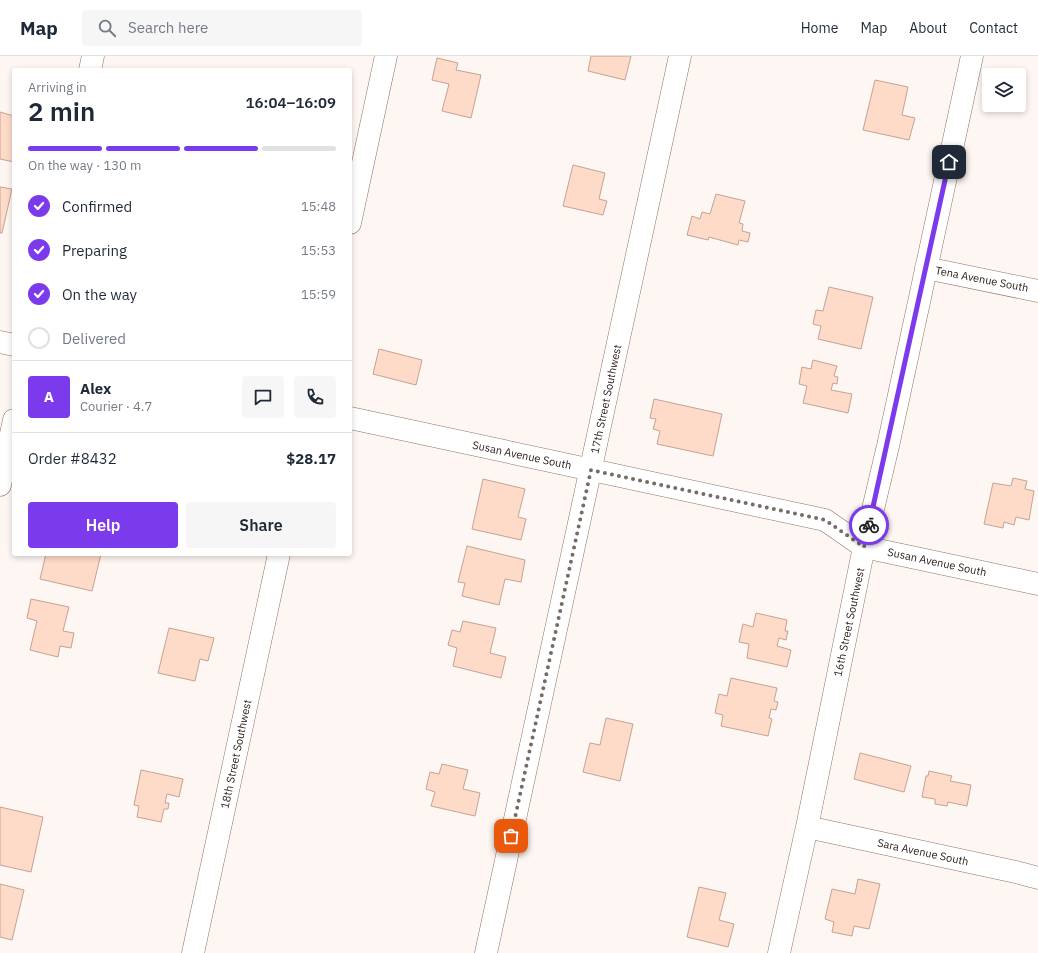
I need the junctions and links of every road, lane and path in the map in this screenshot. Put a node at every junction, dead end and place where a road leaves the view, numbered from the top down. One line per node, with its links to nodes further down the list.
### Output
1 (93, 56): 5 (street)
2 (386, 56): 6 (street)
3 (680, 56): 13 (street, 17th Street Southwest)
4 (972, 56): 7 (street, 16th Street Southwest)
5 (90, 68)
6 (352, 214)
7 (926, 268): 8 (street, Tena Avenue South); 15 (street, 16th Street Southwest)
8 (1038, 291)
9 (0, 342): 10 (street)
10 (12, 345)
11 (352, 418): 13 (street, Susan Avenue South)
12 (12, 429): 14 (street)
13 (591, 470): 15 (street, Susan Avenue South); 21 (street, 17th Street Southwest)
14 (0, 485)
15 (864, 547): 17 (street, Susan Avenue South); 18 (street, 16th Street Southwest)
16 (279, 556): 20 (street, 18th Street Southwest)
17 (1038, 584)
18 (807, 827): 19 (street, Sara Avenue South); 22 (street, 16th Street Southwest)
19 (1038, 878)
20 (193, 953)
21 (486, 953)
22 (779, 953)

